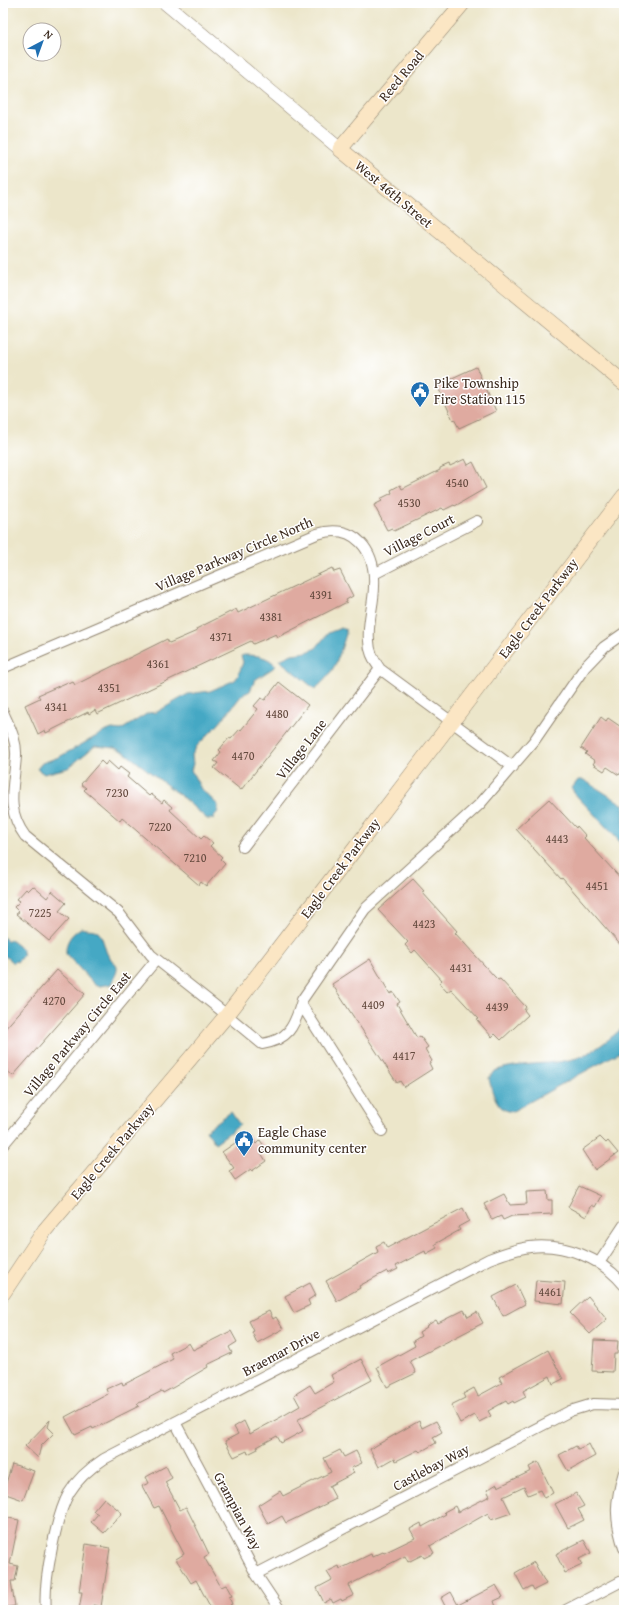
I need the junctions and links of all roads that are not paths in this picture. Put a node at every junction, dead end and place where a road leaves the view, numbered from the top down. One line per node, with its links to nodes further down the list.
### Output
1 (165, 3): 3 (street, West 46th Street)
2 (463, 3): 3 (main road, Reed Road)
3 (340, 149): 4 (main road, West 46th Street)
4 (624, 383)
5 (624, 496): 12 (main road, Eagle Creek Parkway)
6 (477, 521): 7 (street, Village Court)
7 (374, 574): 9 (street, Village Parkway Circle North); 10 (street, Village Parkway Circle North)
8 (624, 633): 13 (street)
9 (3, 668)
10 (380, 669): 12 (street, Village Parkway Circle North); 14 (street, Village Lane)
11 (3, 712): 15 (street)
12 (452, 721): 13 (street); 17 (main road, Eagle Creek Parkway)
13 (513, 767): 16 (street)
14 (243, 847)
15 (156, 960): 17 (street); 19 (street, Village Parkway Circle East)
16 (301, 1004): 17 (street); 18 (street)
17 (227, 1015): 23 (main road, Eagle Creek Parkway)
18 (382, 1131)
19 (3, 1145)
20 (624, 1225): 21 (street)
21 (598, 1263): 22 (street, Braemar Drive); 25 (street, Braemar Drive)
22 (624, 1285)
23 (3, 1293)
24 (624, 1405): 28 (street, Castlebay Way)
25 (175, 1422): 28 (street, Grampian Way); 30 (street, Braemar Drive)
26 (624, 1472): 27 (street)
27 (624, 1548)
28 (256, 1574): 31 (street, Grampian Way)
29 (624, 1580): 32 (street)
30 (46, 1610)
31 (280, 1610)
32 (566, 1610)

